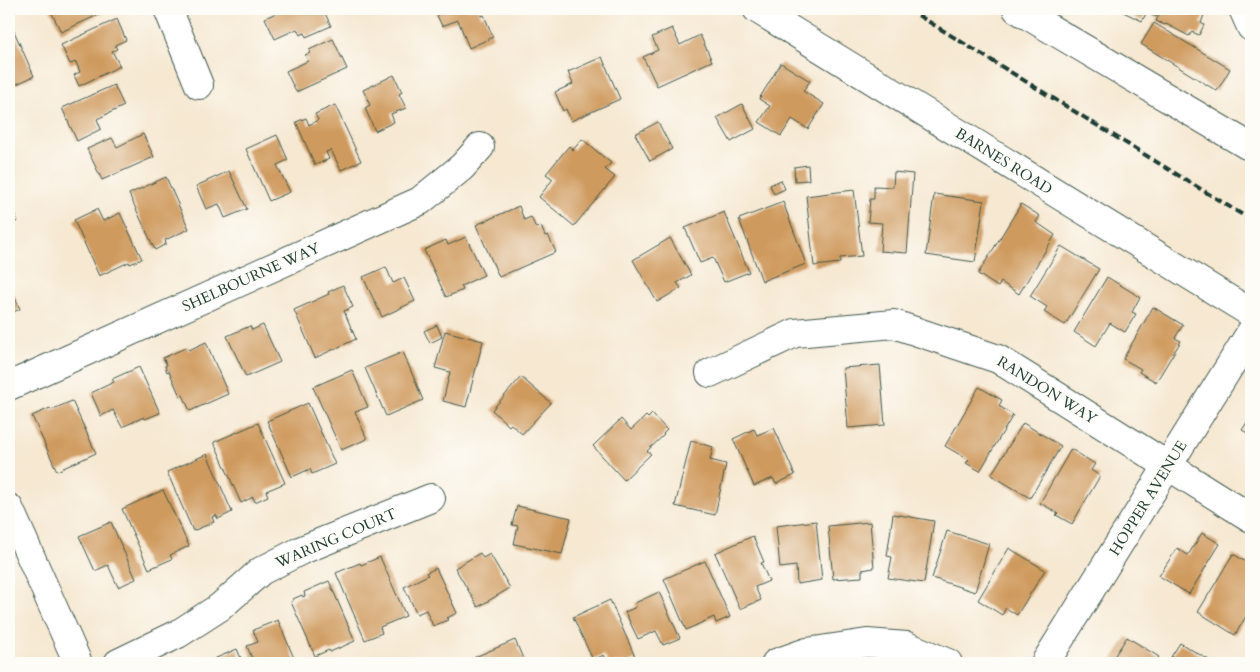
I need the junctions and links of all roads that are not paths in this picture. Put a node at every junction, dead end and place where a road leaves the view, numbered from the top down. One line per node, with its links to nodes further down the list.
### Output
1 (168, 9): 6 (street)
2 (757, 9): 9 (street, BARNES ROAD)
3 (1017, 9): 7 (street)
4 (1243, 9): 5 (street)
5 (1251, 27)
6 (199, 85)
7 (1251, 146)
8 (480, 147): 12 (street, SHELBOURNE WAY)
9 (1251, 314)
10 (1251, 332): 13 (street, HOPPER AVENUE)
11 (710, 374): 13 (street, RANDON WAY)
12 (9, 386)
13 (1168, 466): 16 (street, RANDON WAY); 21 (street, HOPPER AVENUE)
14 (430, 498): 18 (street, WARING COURT)
15 (9, 508): 17 (street)
16 (1251, 518)
17 (78, 663)
18 (118, 663)
19 (776, 663): 20 (street)
20 (948, 663)
21 (1045, 663)

